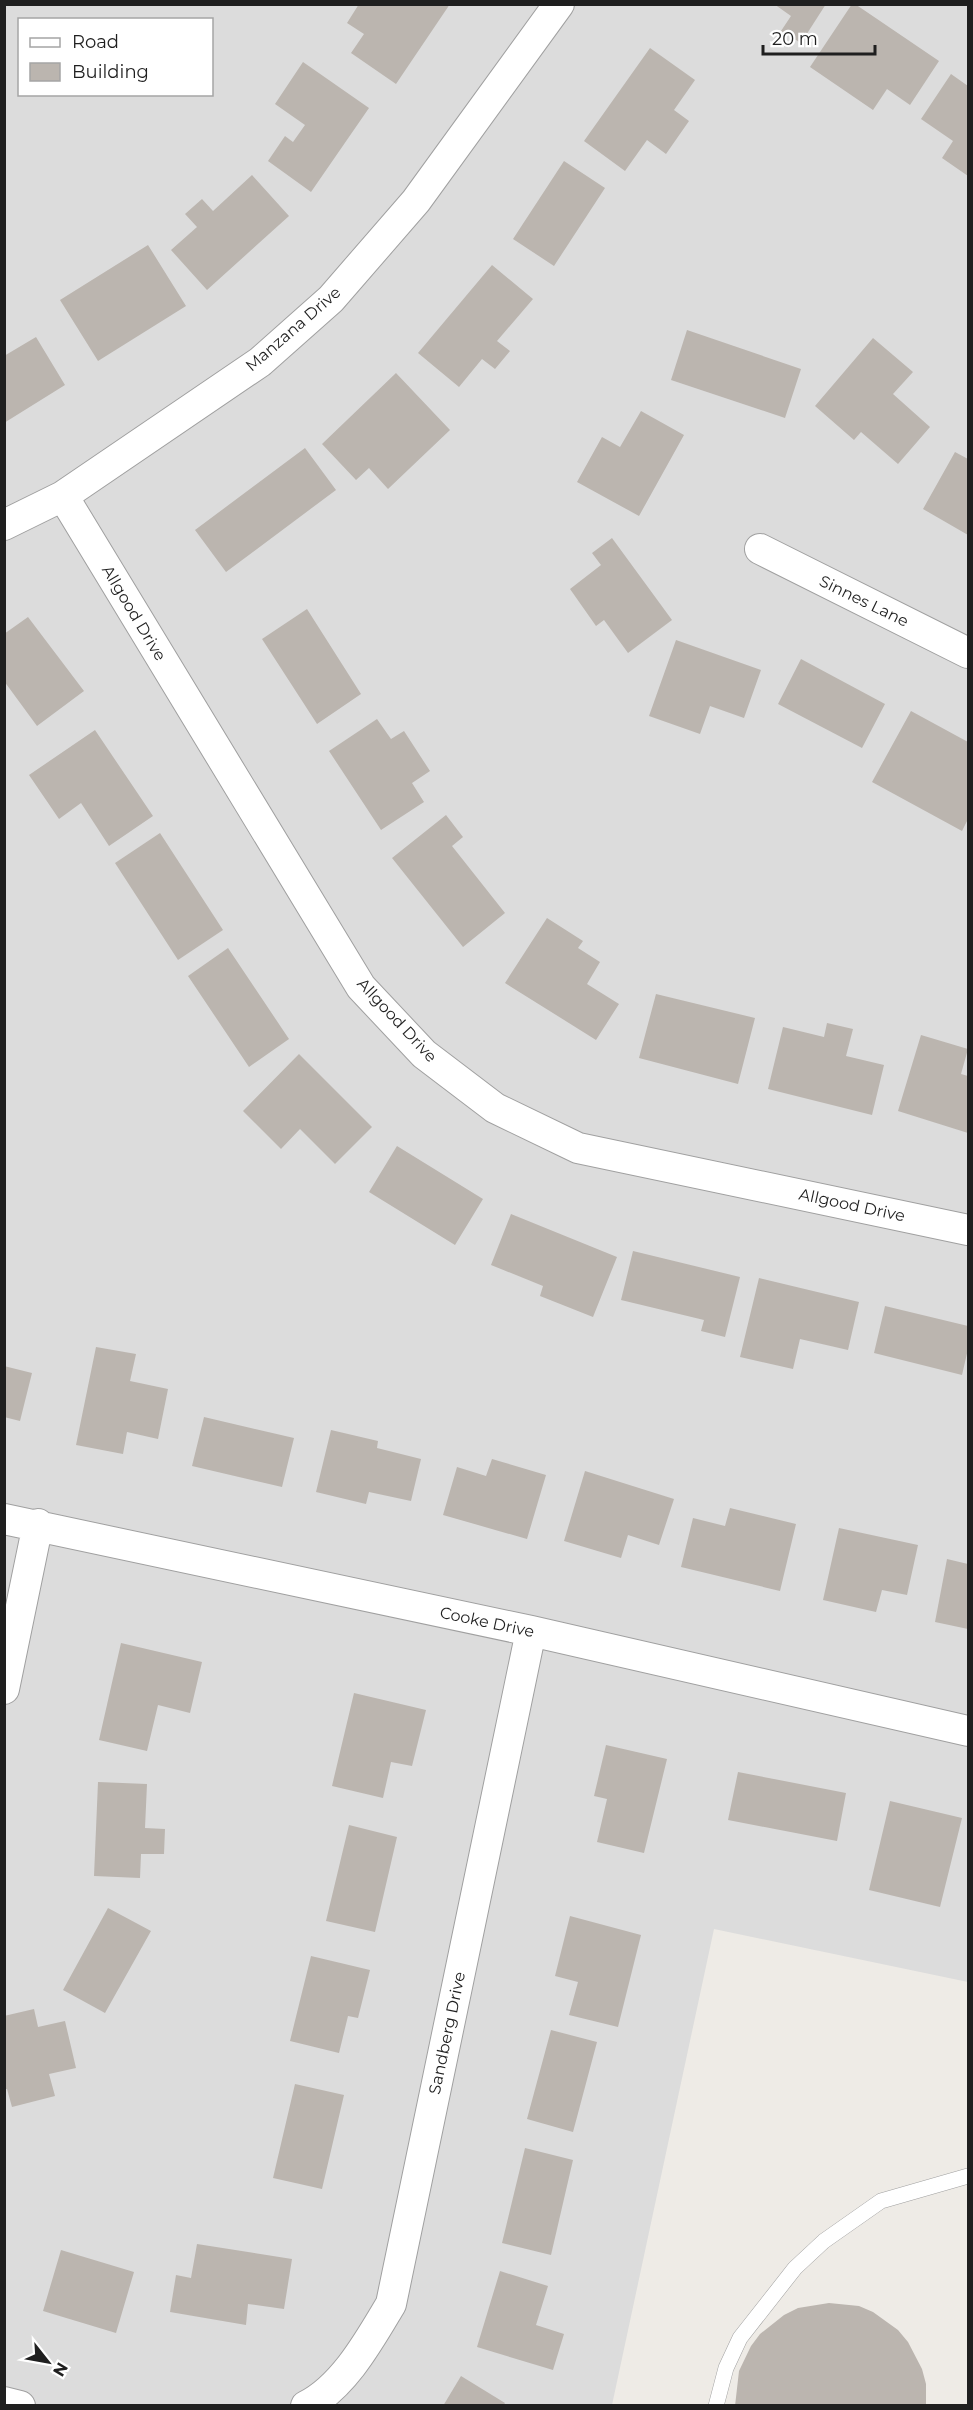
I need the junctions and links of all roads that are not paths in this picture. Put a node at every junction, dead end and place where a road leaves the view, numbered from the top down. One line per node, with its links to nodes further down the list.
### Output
1 (559, 4): 2 (street, Manzana Drive)
2 (63, 496): 3 (street, Manzana Drive); 6 (street, Allgood Drive)
3 (4, 525)
4 (760, 549): 5 (street, Sinnes Lane)
5 (969, 653)
6 (969, 1230)
7 (4, 1519): 8 (street, Cooke Drive)
8 (38, 1524): 9 (street, Cooke Drive); 10 (street)
9 (531, 1631): 11 (street, Cooke Drive); 15 (street, Sandberg Drive)
10 (4, 1689)
11 (969, 1731)
12 (969, 2176): 16 (lane)
13 (4, 2402): 14 (street)
14 (20, 2406)
15 (306, 2406)
16 (716, 2406)

